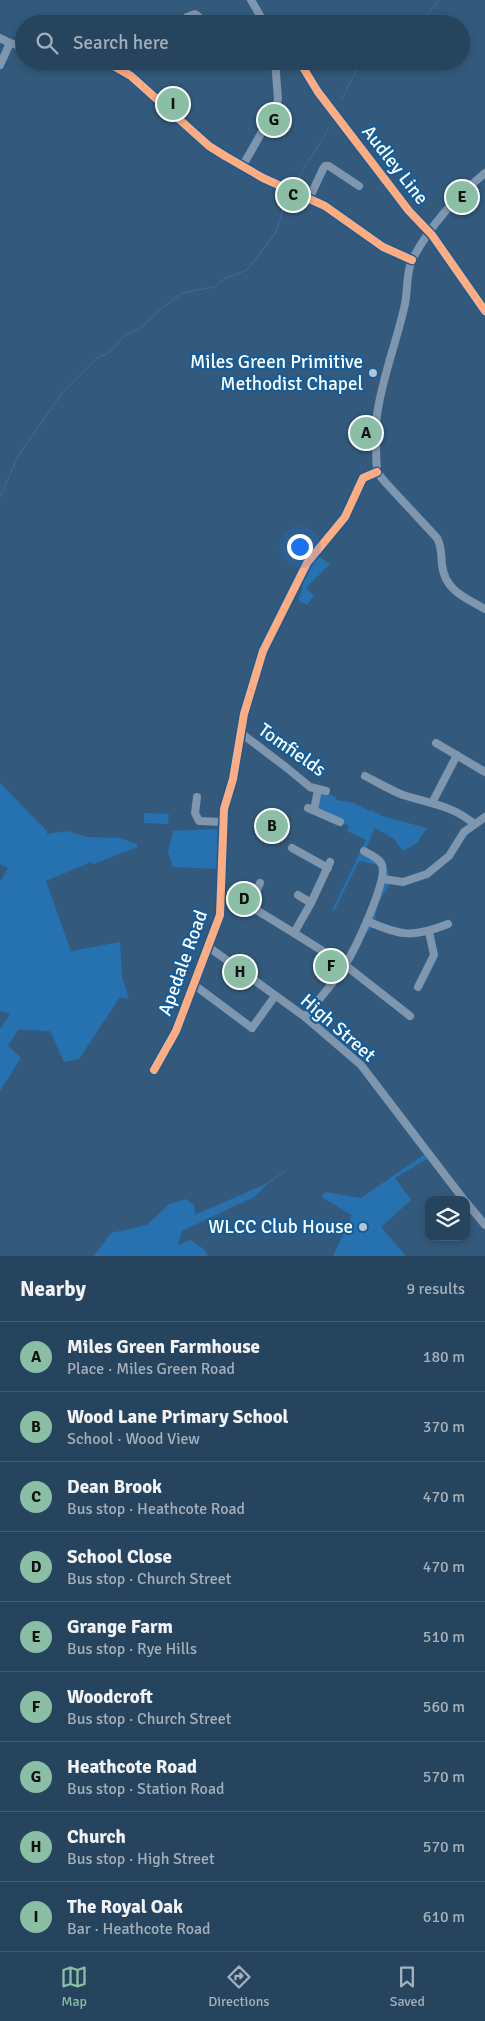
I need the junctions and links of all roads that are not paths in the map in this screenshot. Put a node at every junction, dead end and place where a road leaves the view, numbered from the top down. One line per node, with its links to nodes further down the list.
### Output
1 (251, 0): 2 (street)
2 (258, 15)
3 (0, 38): 4 (street)
4 (10, 43): 5 (street); 6 (street)
5 (15, 44)
6 (0, 64)
7 (121, 70): 9 (street)
8 (276, 70): 9 (street)
9 (242, 166): 12 (street)
10 (485, 173): 13 (street)
11 (359, 186): 12 (street)
12 (309, 199): 13 (street)
13 (412, 260): 14 (street)
14 (377, 472): 15 (street); 16 (street, Apedale Road)
15 (485, 610)
16 (240, 733): 24 (street, Apedale Road); 25 (street, Tomfields)
17 (436, 743): 18 (street)
18 (457, 755): 19 (street); 22 (street)
19 (485, 772)
20 (365, 776): 22 (street)
21 (197, 797): 24 (street)
22 (432, 803): 26 (street)
23 (485, 817): 26 (street)
24 (222, 822): 32 (street, Apedale Road)
25 (340, 822)
26 (474, 824): 29 (street)
27 (301, 842): 33 (street)
28 (364, 851): 29 (street)
29 (383, 879): 35 (street)
30 (260, 883): 34 (street)
31 (298, 895): 33 (street)
32 (222, 900): 34 (street); 39 (street, Apedale Road)
33 (311, 903): 38 (street)
34 (250, 906): 38 (street)
35 (367, 921): 37 (street); 40 (street)
36 (444, 924): 37 (street)
37 (429, 932): 42 (street)
38 (294, 933): 40 (street)
39 (209, 944): 41 (street, Apedale Road); 43 (street, High Street)
40 (345, 965): 44 (street); 45 (street)
41 (193, 984): 43 (street); 46 (street, Apedale Road)
42 (418, 986)
43 (275, 996): 45 (street, High Street)
44 (410, 1016)
45 (305, 1017): 47 (street, High Street)
46 (154, 1070)
47 (461, 1196)
48 (470, 1207): 49 (street, High Street)
49 (485, 1225)

